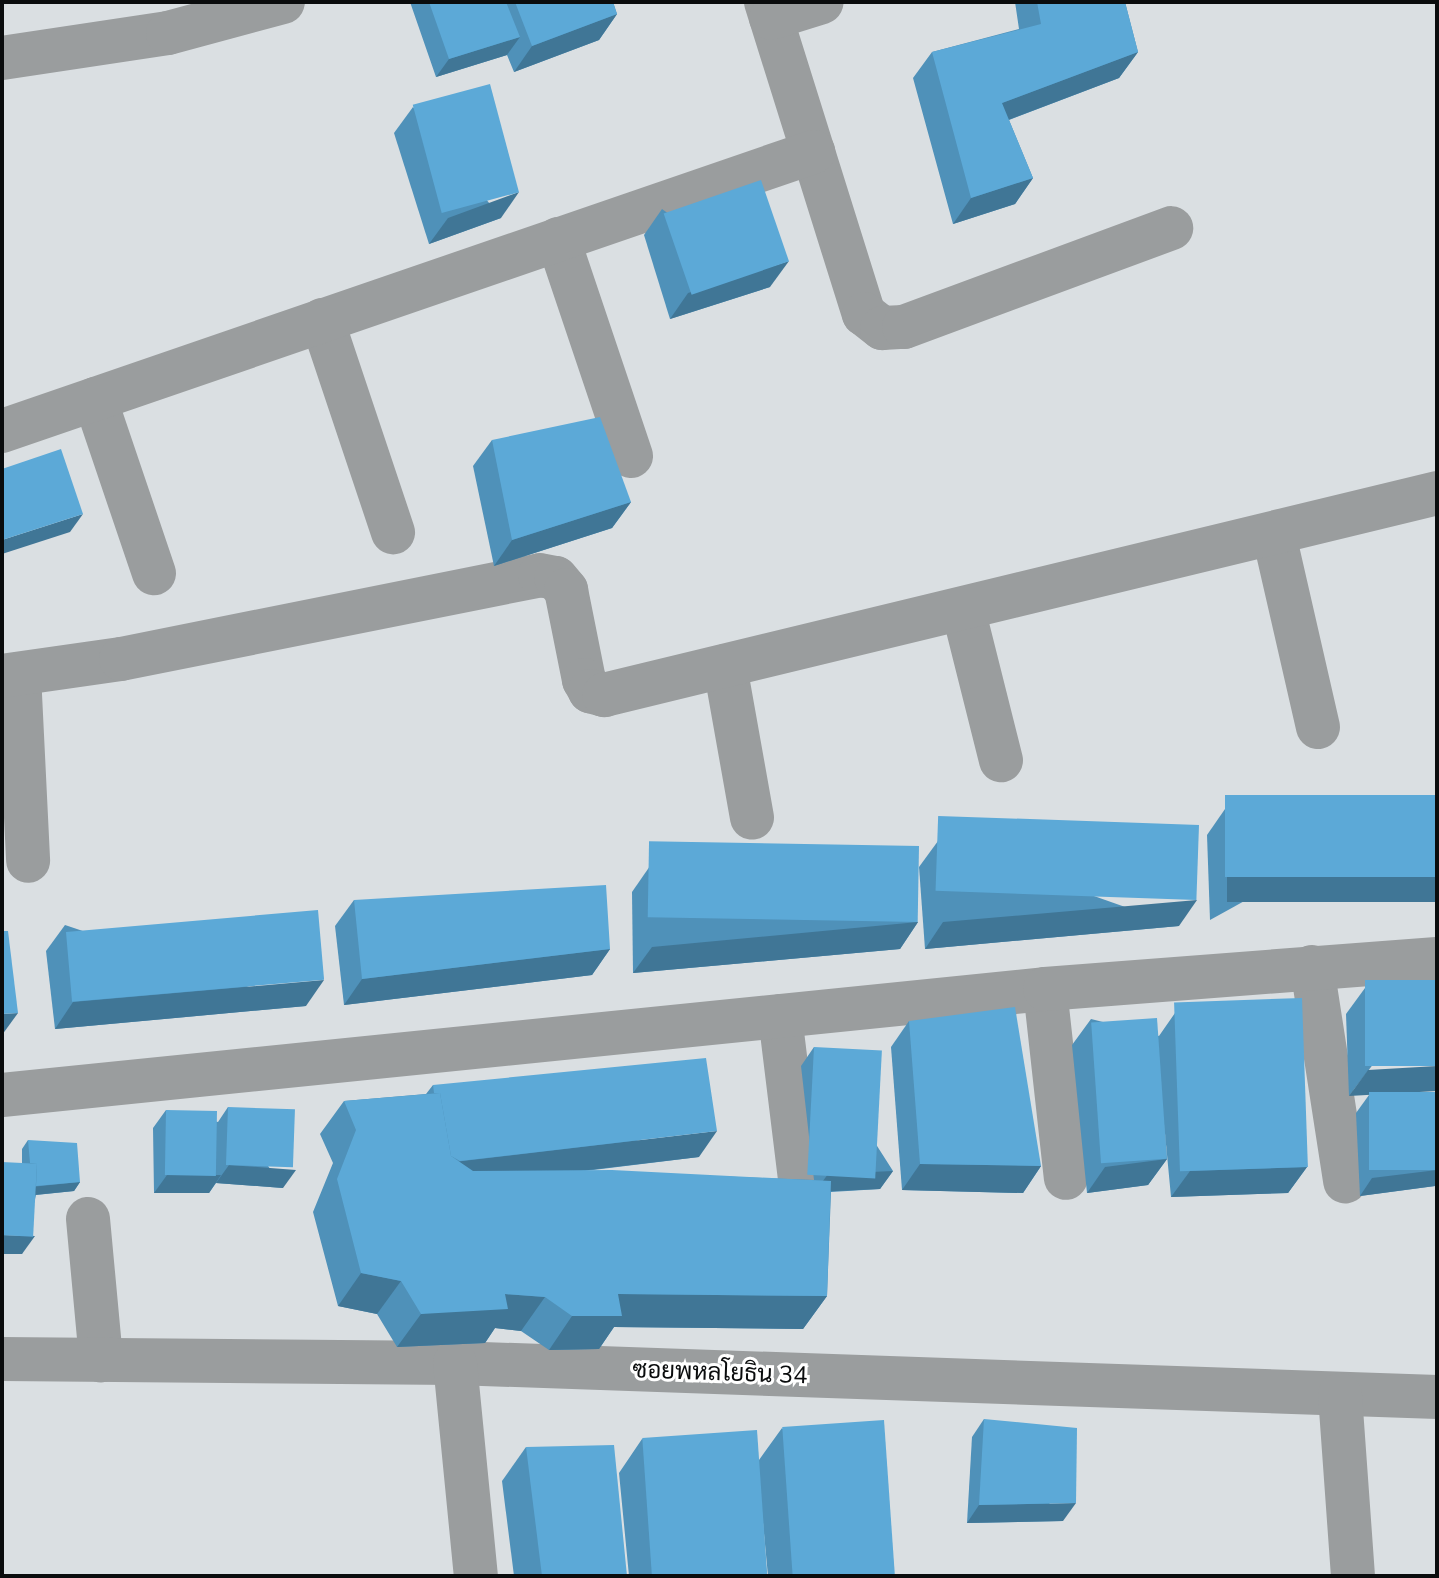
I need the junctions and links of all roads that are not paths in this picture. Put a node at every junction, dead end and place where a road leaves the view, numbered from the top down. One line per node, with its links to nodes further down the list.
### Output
1 (283, 2): 4 (street)
2 (822, 2): 3 (street)
3 (769, 10): 5 (street)
4 (2, 58)
5 (813, 152): 6 (street); 7 (street)
6 (1171, 228)
7 (558, 239): 8 (street); 11 (street)
8 (322, 320): 9 (street); 13 (street)
9 (95, 399): 10 (street); 15 (street)
10 (2, 431)
11 (631, 456)
12 (1437, 493): 14 (street)
13 (393, 532)
14 (1274, 535): 16 (street); 19 (street)
15 (154, 573)
16 (963, 609): 17 (street); 20 (street)
17 (725, 666): 18 (street); 21 (street)
18 (11, 675): 22 (street)
19 (1318, 727)
20 (1001, 760)
21 (752, 818)
22 (28, 861)
23 (1437, 959): 24 (street)
24 (1312, 967): 25 (street); 30 (street)
25 (1045, 989): 26 (street); 29 (street)
26 (780, 1016): 27 (street); 28 (street)
27 (2, 1095)
28 (800, 1178)
29 (1066, 1178)
30 (1345, 1181)
31 (88, 1219): 33 (street)
32 (2, 1359): 33 (street, ซอยพหลโยธิน 34)
33 (101, 1360): 34 (street, ซอยพหลโยธิน 34)
34 (455, 1363): 35 (street, ซอยพหลโยธิน 34); 37 (street)
35 (1340, 1395): 36 (street, ซอยพหลโยธิน 34); 38 (street)
36 (1437, 1397)
37 (476, 1576)
38 (1353, 1576)

